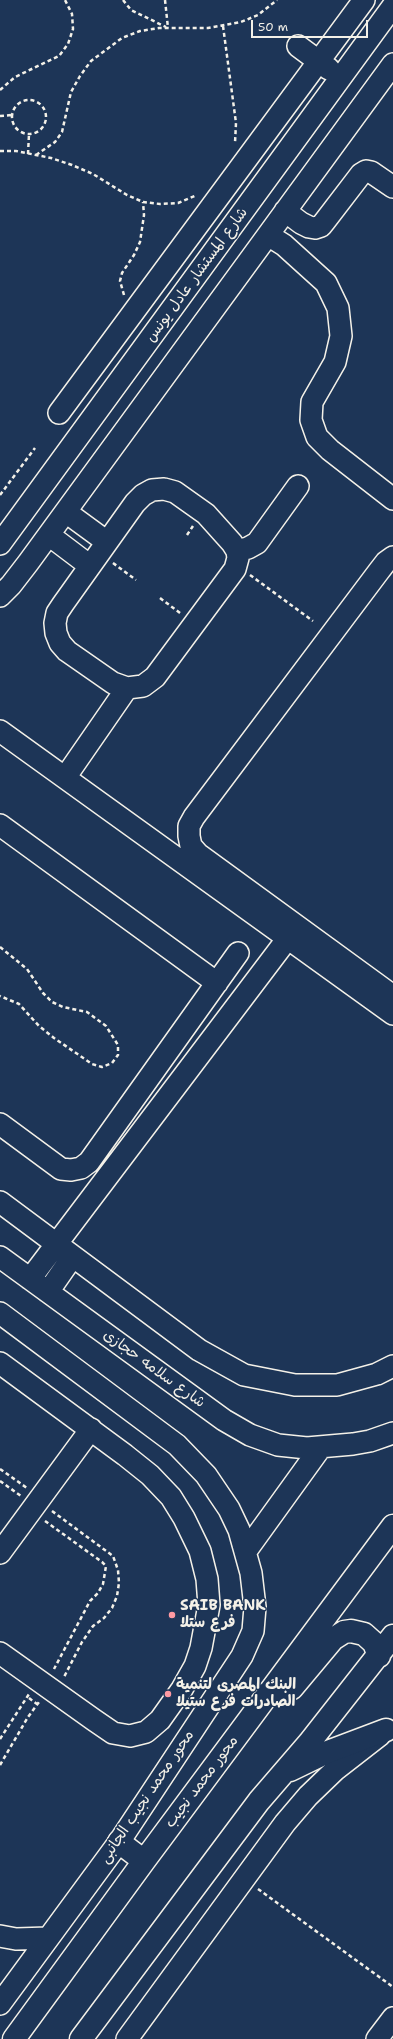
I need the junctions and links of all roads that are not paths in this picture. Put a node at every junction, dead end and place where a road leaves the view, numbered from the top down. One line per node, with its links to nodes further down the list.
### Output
1 (364, 0): 4 (street)
2 (393, 6): 6 (street, شارع المستشار عادل يونس)
3 (298, 46): 4 (street)
4 (318, 61): 6 (street); 10 (street)
5 (393, 64): 8 (street)
6 (341, 78): 15 (street, شارع المستشار عادل يونس)
7 (393, 187): 8 (street)
8 (286, 211): 9 (street)
9 (268, 235): 12 (street); 13 (street)
10 (59, 413)
11 (298, 486): 18 (street)
12 (393, 499)
13 (66, 512): 14 (street); 16 (street)
14 (49, 535): 16 (street); 19 (street)
15 (0, 543): 19 (street)
16 (99, 554): 18 (street); 21 (street)
17 (393, 557): 28 (street)
18 (237, 558): 21 (street)
19 (28, 563): 20 (street)
20 (0, 596)
21 (128, 688): 23 (street)
22 (0, 731): 25 (street)
23 (71, 769)
24 (0, 825): 27 (street)
25 (288, 938): 29 (street); 32 (street)
26 (238, 953): 27 (street)
27 (217, 983): 30 (street)
28 (393, 996)
29 (393, 1014)
30 (0, 1124)
31 (0, 1202): 32 (street)
32 (56, 1243): 33 (street); 35 (street)
33 (73, 1256): 36 (street); 39 (street)
34 (0, 1257): 35 (street, شارع سلامه حجازى)
35 (30, 1279): 36 (street, شارع سلامه حجازى)
36 (48, 1292): 42 (street, شارع سلامه حجازى)
37 (0, 1313): 44 (street)
38 (0, 1363): 40 (street)
39 (393, 1366)
40 (91, 1429): 45 (street); 47 (street)
41 (393, 1433): 42 (street)
42 (322, 1447): 44 (street)
43 (393, 1526): 49 (main road, محور محمد نجيب)
44 (246, 1551): 52 (street, محور محمد نجيب الجانبى)
45 (0, 1553)
46 (393, 1636): 48 (main road)
47 (0, 1653)
48 (379, 1656): 49 (main road); 51 (main road)
49 (268, 1693): 53 (main road, محور محمد نجيب)
50 (390, 1729): 51 (main road); 60 (street)
51 (282, 1774): 59 (main road)
52 (118, 1842): 53 (main road); 55 (street, محور محمد نجيب الجانبى)
53 (144, 1861): 58 (main road, محور محمد نجيب)
54 (0, 1936): 55 (street)
55 (48, 1938): 56 (street, محور محمد نجيب الجانبى)
56 (0, 2004)
57 (393, 2018): 61 (street)
58 (14, 2039)
59 (81, 2039)
60 (127, 2039)
61 (377, 2039)

